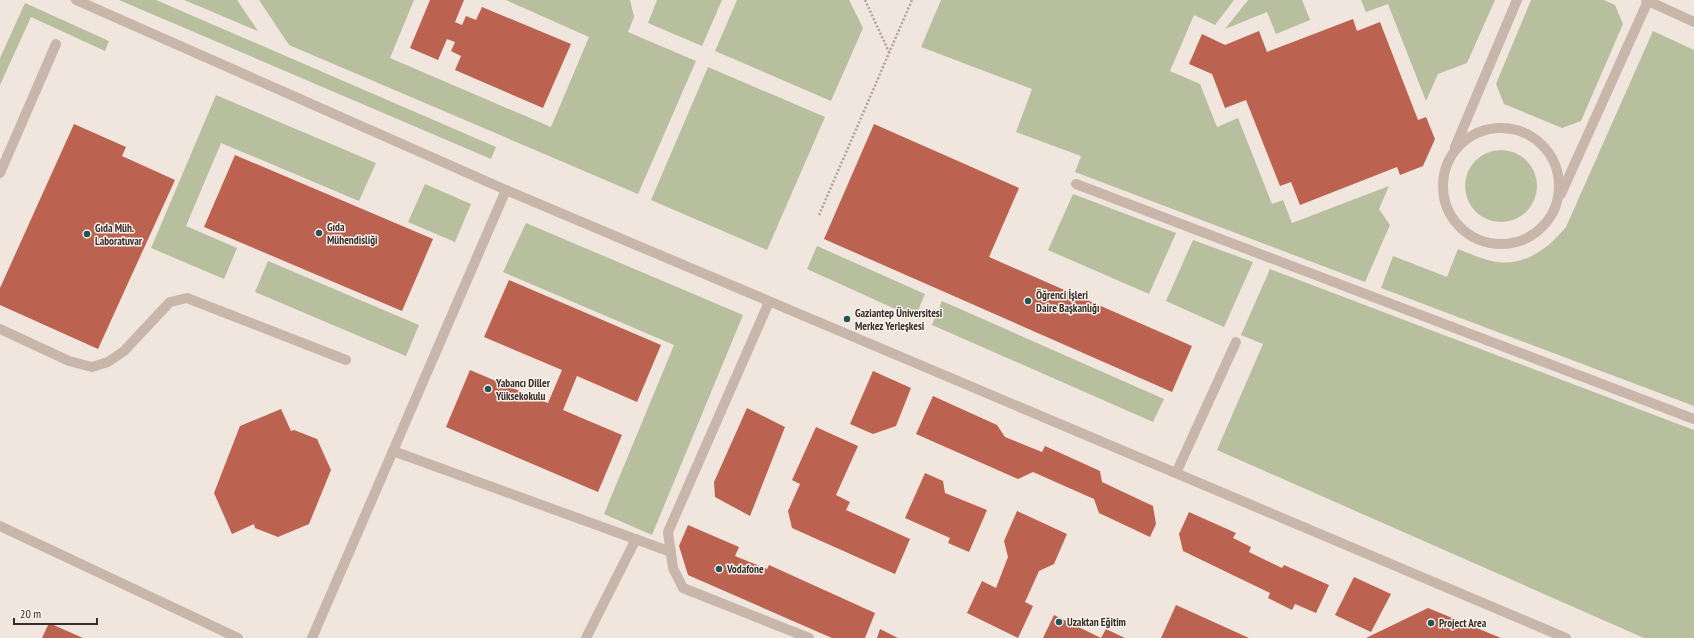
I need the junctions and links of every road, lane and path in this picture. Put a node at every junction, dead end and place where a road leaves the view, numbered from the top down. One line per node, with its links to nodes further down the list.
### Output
1 (76, 0): 12 (street)
2 (865, 0): 8 (path)
3 (912, 0): 8 (path)
4 (1517, 0): 9 (street)
5 (1647, 0): 6 (street); 13 (street)
6 (1694, 22)
7 (56, 44): 10 (street)
8 (889, 52): 14 (path)
9 (1452, 155): 13 (street); 13 (street)
10 (0, 172)
11 (1076, 184): 19 (street)
12 (506, 190): 15 (street); 20 (street)
13 (1557, 203)
14 (819, 215)
15 (769, 302): 21 (street); 24 (street)
16 (0, 329): 18 (street)
17 (1236, 342): 21 (street)
18 (346, 360)
19 (1694, 419)
20 (393, 451): 23 (street); 26 (street)
21 (1176, 473): 29 (street)
22 (0, 526): 25 (street)
23 (636, 540): 24 (street); 27 (street)
24 (671, 552): 28 (street)
25 (238, 638)
26 (312, 638)
27 (586, 638)
28 (809, 638)
29 (1566, 638)

